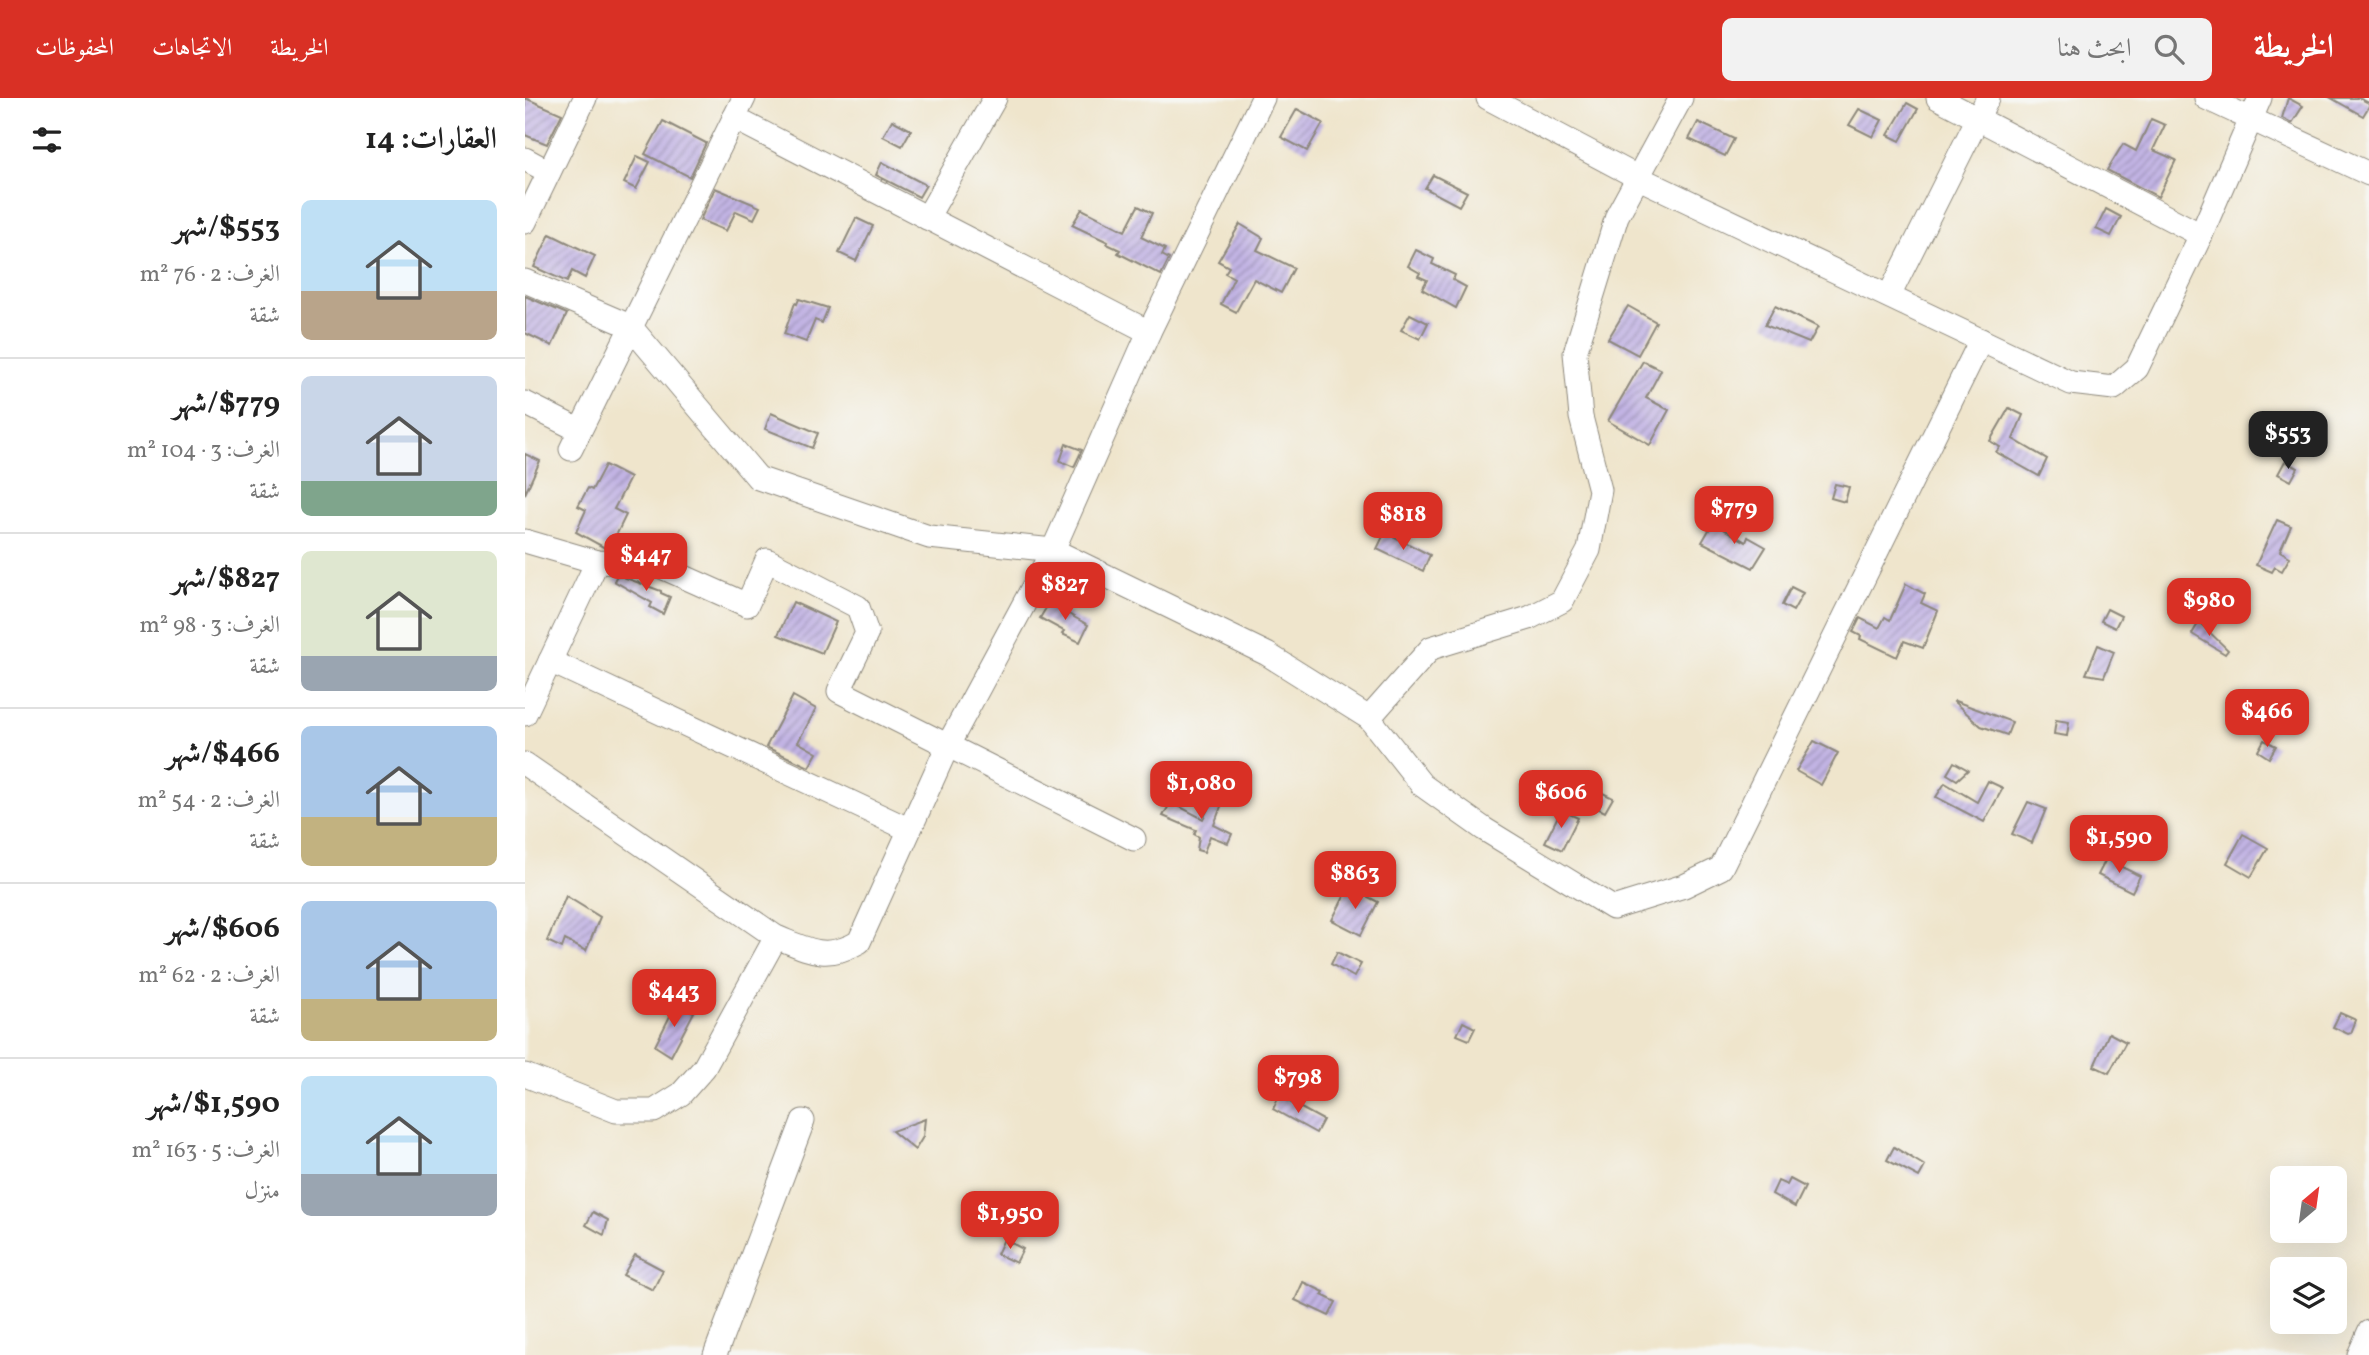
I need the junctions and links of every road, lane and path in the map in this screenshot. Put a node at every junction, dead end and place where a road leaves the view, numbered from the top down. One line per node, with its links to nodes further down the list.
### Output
1 (585, 98): 14 (street)
2 (995, 98): 16 (street)
3 (1263, 98): 22 (street)
4 (1488, 98): 15 (street)
5 (1681, 98): 15 (street)
6 (1938, 98): 10 (street)
7 (2206, 98): 11 (street)
8 (2260, 98): 11 (street)
9 (739, 108): 16 (street); 21 (street)
10 (1983, 108): 18 (street); 20 (street)
11 (2251, 120): 13 (street); 18 (street)
12 (525, 159): 14 (street)
13 (2367, 168)
14 (549, 172): 17 (street)
15 (1639, 178): 20 (street); 30 (street)
16 (927, 218): 22 (street)
17 (525, 222)
18 (2201, 234): 23 (street)
19 (525, 281): 21 (street)
20 (1889, 296): 23 (street)
21 (630, 326): 24 (street); 26 (street)
22 (1149, 332): 26 (street)
23 (1981, 340): 30 (street)
24 (525, 403)
25 (525, 541): 27 (street)
26 (1053, 551): 30 (street); 31 (street)
27 (597, 562): 28 (street); 31 (street)
28 (550, 661): 29 (street); 33 (street)
29 (525, 715)
30 (1369, 718)
31 (948, 745): 33 (street); 34 (street)
32 (525, 764): 35 (street)
33 (908, 829): 35 (street)
34 (1134, 839)
35 (776, 937): 36 (street)
36 (525, 1074)
37 (803, 1121): 39 (street)
38 (2369, 1332): 40 (street)
39 (715, 1355)
40 (2359, 1355)

